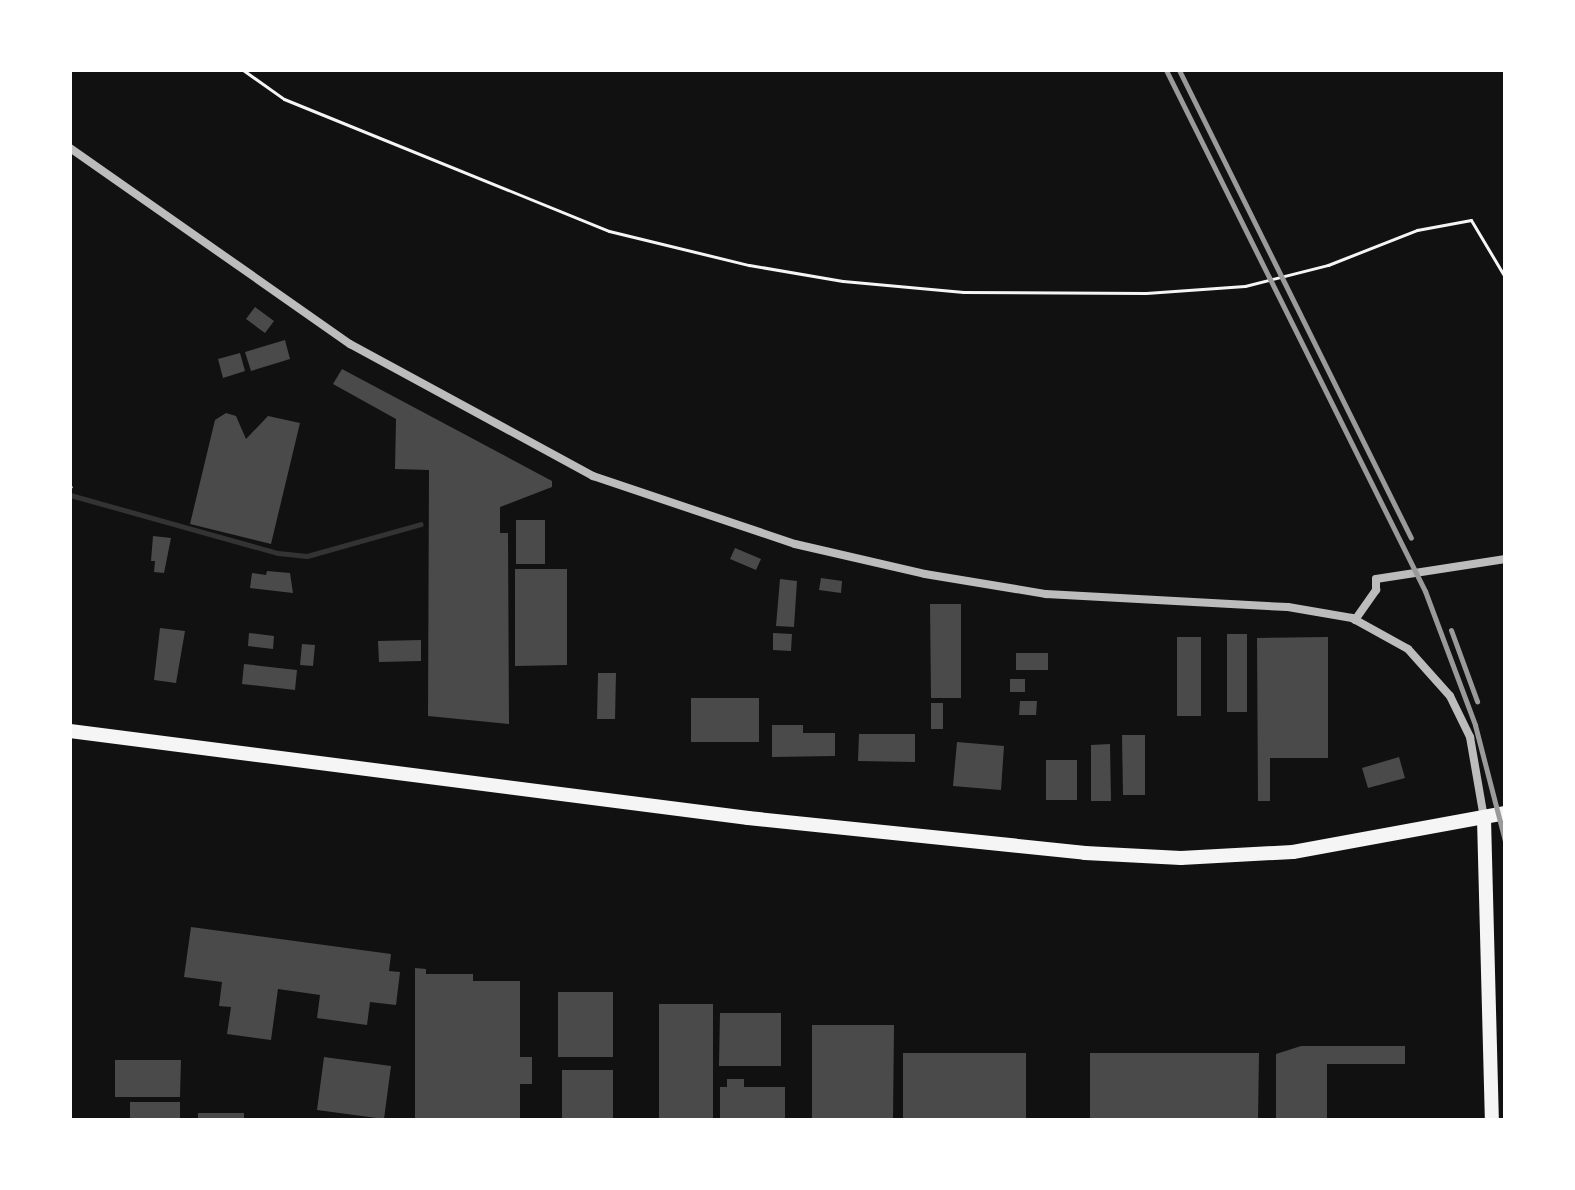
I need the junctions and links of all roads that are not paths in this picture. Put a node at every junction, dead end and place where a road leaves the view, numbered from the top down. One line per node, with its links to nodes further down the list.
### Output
1 (70, 148): 3 (street)
2 (1505, 559): 3 (street)
3 (1355, 620): 6 (street)
4 (70, 731): 6 (main road)
5 (1505, 813): 6 (main road)
6 (1484, 819): 7 (main road)
7 (1492, 1120)

